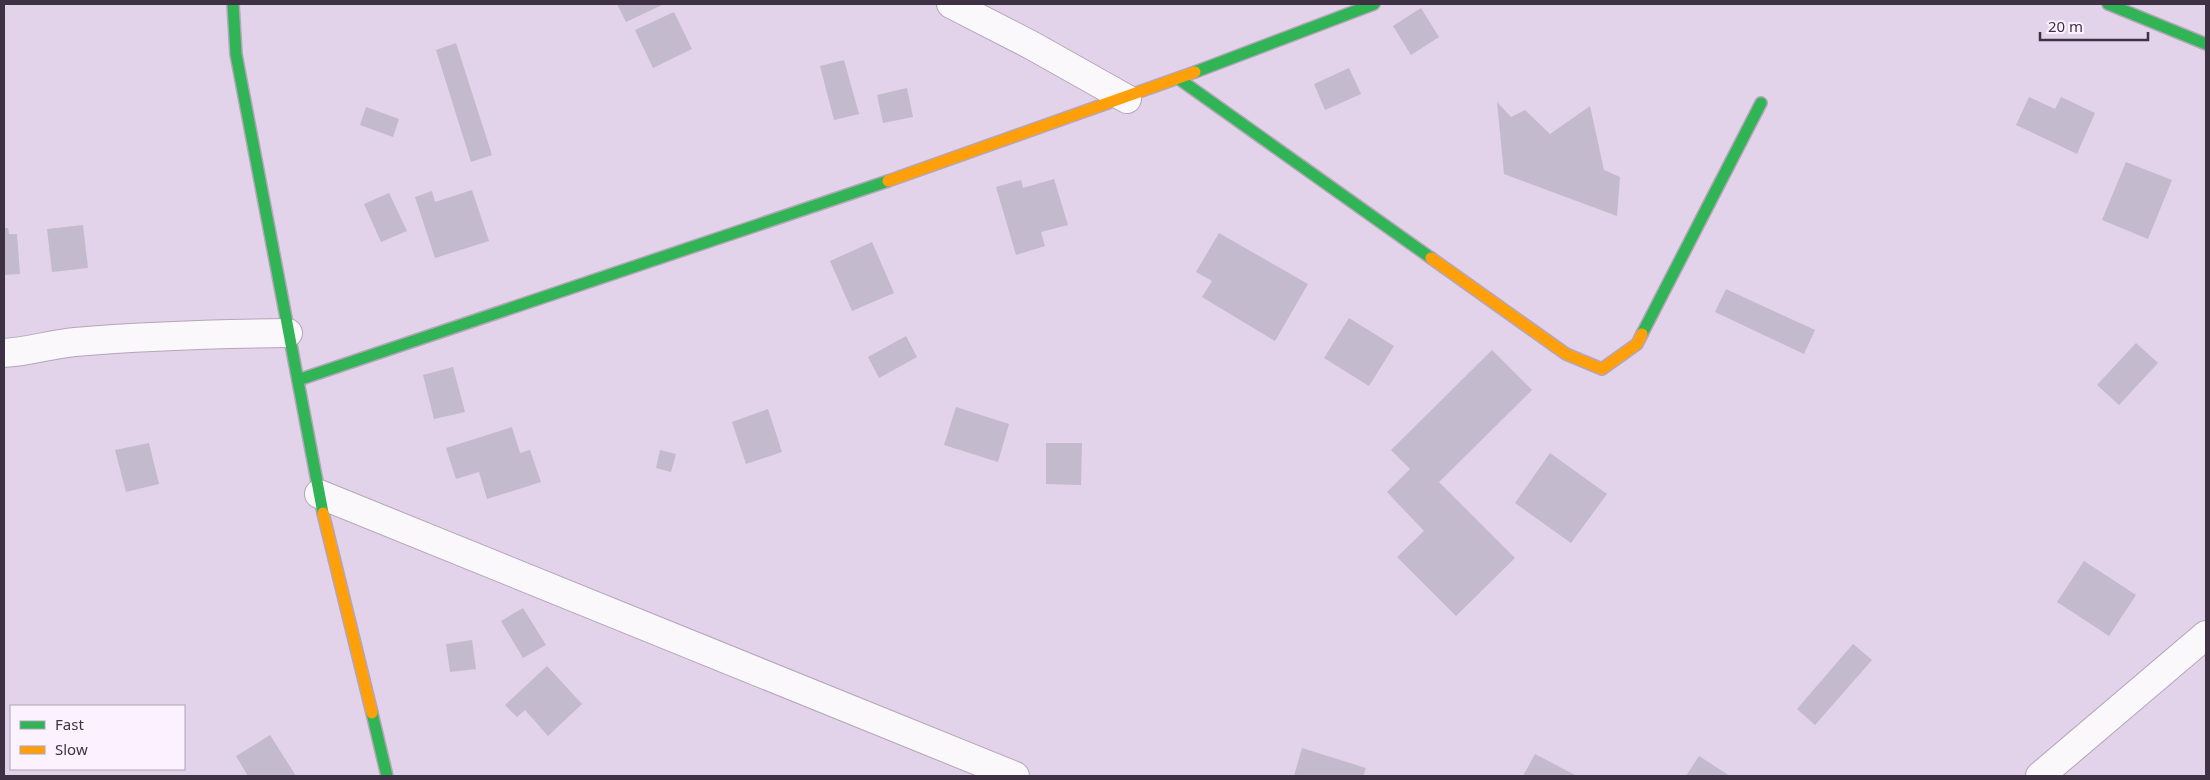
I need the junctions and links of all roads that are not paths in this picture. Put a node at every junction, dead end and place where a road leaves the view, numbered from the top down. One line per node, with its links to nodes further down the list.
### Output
1 (233, 4): 9 (main road)
2 (951, 4): 7 (street)
3 (1374, 4): 6 (main road)
4 (2108, 4): 5 (main road)
5 (2206, 44)
6 (1179, 79): 7 (main road); 8 (main road)
7 (1127, 99): 11 (main road)
8 (1762, 103)
9 (288, 333): 10 (street); 11 (main road)
10 (4, 353)
11 (298, 380): 12 (main road)
12 (319, 494): 14 (main road); 15 (street)
13 (2206, 635): 16 (street)
14 (387, 776)
15 (1015, 776)
16 (2040, 776)

